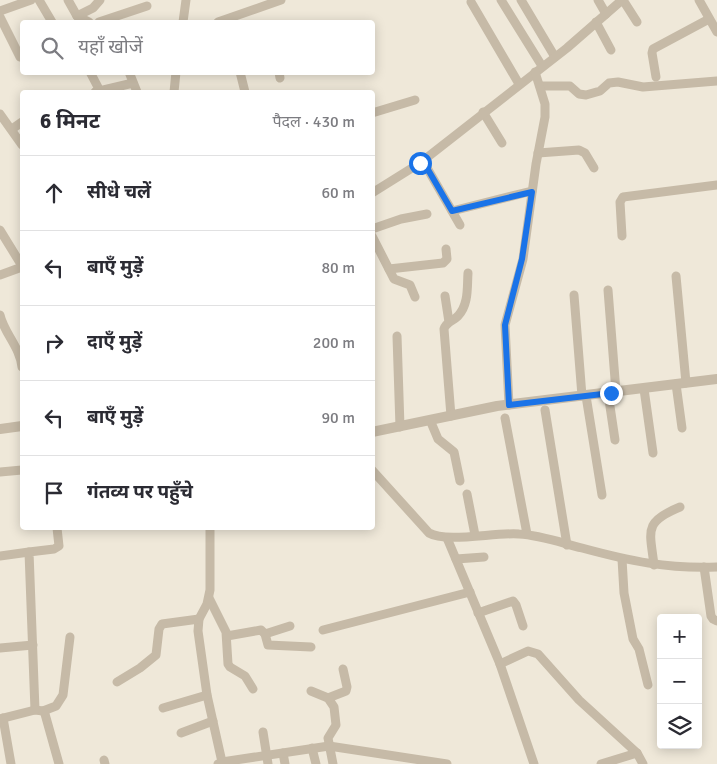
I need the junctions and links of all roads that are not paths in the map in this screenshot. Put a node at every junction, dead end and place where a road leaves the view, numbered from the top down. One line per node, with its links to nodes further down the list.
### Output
1 (32, 0): 14 (street)
2 (40, 0): 19 (street)
3 (68, 0): 16 (street)
4 (100, 0): 16 (street)
5 (186, 0): 22 (street)
6 (281, 0): 23 (street)
7 (501, 0): 30 (street)
8 (522, 0): 29 (street)
9 (598, 0): 15 (street)
10 (622, 0): 15 (street); 25 (street)
11 (699, 0): 18 (street)
12 (471, 2): 39 (street)
13 (147, 6): 21 (street)
14 (0, 11)
15 (606, 14): 24 (street)
16 (77, 16): 20 (street)
17 (0, 17): 28 (street)
18 (710, 19): 26 (street); 36 (street)
19 (51, 20)
20 (85, 20)
21 (105, 20)
22 (183, 20)
23 (224, 20)
24 (596, 22): 27 (street); 29 (street)
25 (636, 22)
26 (717, 32)
27 (611, 50)
28 (20, 57)
29 (555, 57): 30 (street)
30 (542, 66): 31 (street)
31 (535, 72): 39 (street); 40 (street)
32 (92, 75): 41 (street)
33 (130, 75): 38 (street)
34 (176, 75): 44 (street)
35 (241, 75): 45 (street)
36 (656, 77)
37 (717, 81): 40 (street)
38 (133, 83): 42 (street); 43 (street)
39 (519, 84): 48 (street)
40 (540, 86): 54 (street)
41 (101, 90)
42 (109, 90)
43 (136, 90)
44 (174, 90)
45 (244, 90)
46 (415, 100): 47 (street)
47 (375, 112)
48 (484, 112): 53 (street); 55 (street)
49 (0, 114): 51 (street)
50 (20, 123): 51 (street)
51 (12, 129): 52 (street)
52 (20, 142)
53 (502, 143)
54 (538, 153): 56 (street); 59 (street)
55 (423, 161): 58 (street); 60 (street)
56 (594, 168)
57 (717, 185): 65 (street)
58 (375, 191)
59 (532, 192): 60 (street); 87 (street)
60 (452, 211): 62 (street)
61 (427, 214): 63 (street)
62 (460, 225)
63 (375, 228)
64 (0, 230): 68 (street)
65 (622, 236)
66 (375, 242): 70 (street)
67 (446, 249): 70 (street)
68 (20, 264)
69 (20, 268): 72 (street)
70 (389, 269): 77 (street)
71 (468, 273): 79 (street)
72 (0, 275)
73 (676, 276): 83 (street)
74 (608, 290): 85 (street)
75 (574, 295): 86 (street)
76 (445, 296): 79 (street)
77 (415, 297)
78 (0, 315): 81 (street)
79 (449, 322): 89 (street)
80 (397, 336): 93 (street)
81 (20, 355)
82 (717, 379): 83 (street)
83 (681, 384): 84 (street); 94 (street)
84 (644, 389): 85 (street); 98 (street)
85 (612, 393): 86 (street); 97 (street)
86 (584, 396): 87 (street); 104 (street)
87 (509, 405): 89 (street)
88 (545, 410): 111 (street)
89 (451, 416): 91 (street)
90 (505, 418): 108 (street)
91 (430, 420): 93 (street); 102 (street)
92 (20, 426): 95 (street)
93 (400, 427): 96 (street)
94 (682, 428)
95 (0, 429)
96 (375, 431)
97 (615, 440)
98 (653, 454)
99 (20, 470): 100 (street)
100 (0, 472)
101 (375, 473): 110 (street)
102 (460, 481)
103 (466, 494): 109 (street)
104 (602, 495)
105 (680, 507): 117 (street)
106 (57, 530): 112 (street)
107 (210, 530): 121 (street)
108 (527, 534): 109 (street); 111 (street)
109 (475, 535): 110 (street)
110 (447, 538): 115 (street)
111 (567, 544): 116 (street)
112 (29, 552): 113 (street); 131 (street)
113 (0, 556)
114 (484, 557): 115 (street)
115 (456, 559): 120 (street)
116 (622, 559): 117 (street); 137 (street)
117 (654, 565): 118 (street)
118 (704, 567): 119 (street); 124 (street)
119 (717, 567)
120 (470, 592): 122 (street); 127 (street)
121 (209, 598): 123 (street); 129 (street)
122 (478, 613): 126 (street); 134 (street)
123 (199, 619): 136 (street); 140 (street)
124 (717, 621)
125 (290, 626): 128 (street)
126 (523, 626)
127 (323, 630)
128 (265, 634): 129 (street); 132 (street)
129 (227, 636): 138 (street)
130 (70, 637): 143 (street)
131 (33, 645): 133 (street); 143 (street)
132 (311, 647)
133 (0, 648)
134 (500, 664): 151 (street); 161 (street)
135 (343, 669): 141 (street)
136 (117, 682)
137 (648, 685)
138 (253, 689)
139 (311, 691): 141 (street)
140 (207, 695): 142 (street); 145 (street)
141 (328, 698): 148 (street)
142 (163, 708)
143 (39, 710): 144 (street); 156 (street)
144 (2, 718): 155 (street)
145 (213, 722): 147 (street); 154 (street)
146 (263, 732): 152 (street)
147 (181, 733)
148 (329, 746): 149 (street); 153 (street); 159 (street)
149 (312, 748): 150 (street); 158 (street)
150 (283, 753): 152 (street); 157 (street)
151 (637, 753): 162 (street); 163 (street)
152 (267, 760): 154 (street)
153 (406, 761): 160 (street)
154 (221, 763)
155 (11, 764)
156 (59, 764)
157 (285, 764)
158 (316, 764)
159 (334, 764)
160 (447, 764)
161 (534, 764)
162 (601, 764)
163 (642, 764)

